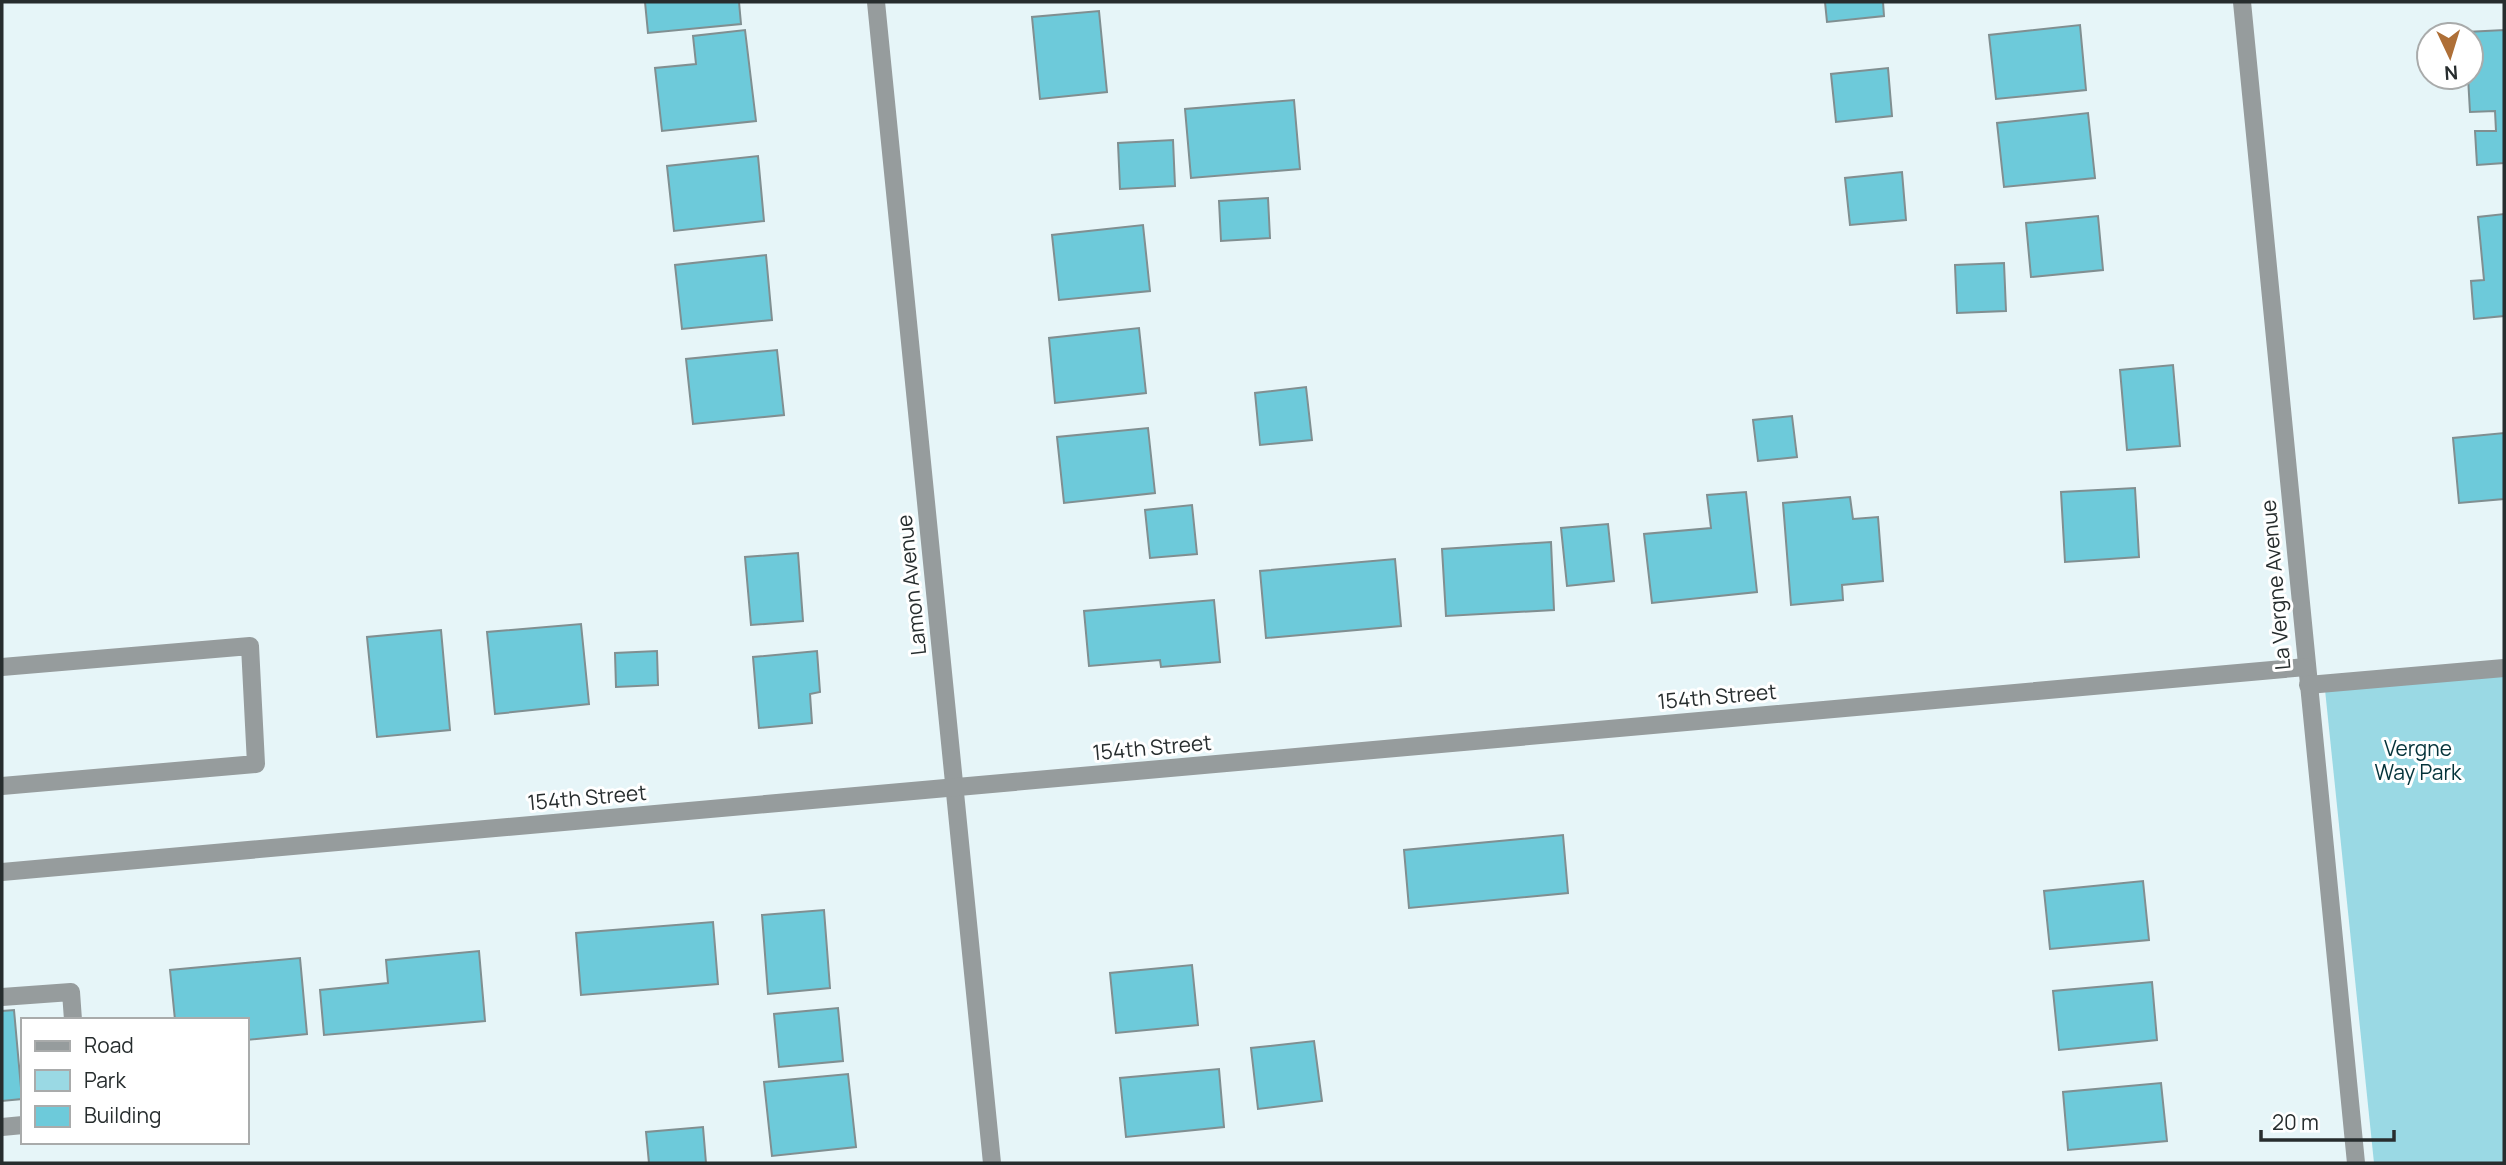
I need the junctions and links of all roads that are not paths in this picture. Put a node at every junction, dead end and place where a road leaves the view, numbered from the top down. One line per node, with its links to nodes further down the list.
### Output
1 (876, 2): 8 (street, Lamon Avenue)
2 (2242, 2): 4 (street, La Vergne Avenue)
3 (2, 667): 7 (street)
4 (2306, 667): 6 (street, La Vergne Avenue); 8 (street, 154th Street)
5 (2504, 668): 6 (street)
6 (2308, 685): 15 (street, La Vergne Avenue)
7 (2, 786)
8 (954, 787): 9 (street, 154th Street); 14 (street, Lamon Avenue)
9 (2, 872)
10 (2, 997): 11 (street)
11 (73, 1018)
12 (21, 1125): 13 (street)
13 (2, 1127)
14 (992, 1163)
15 (2356, 1163)

